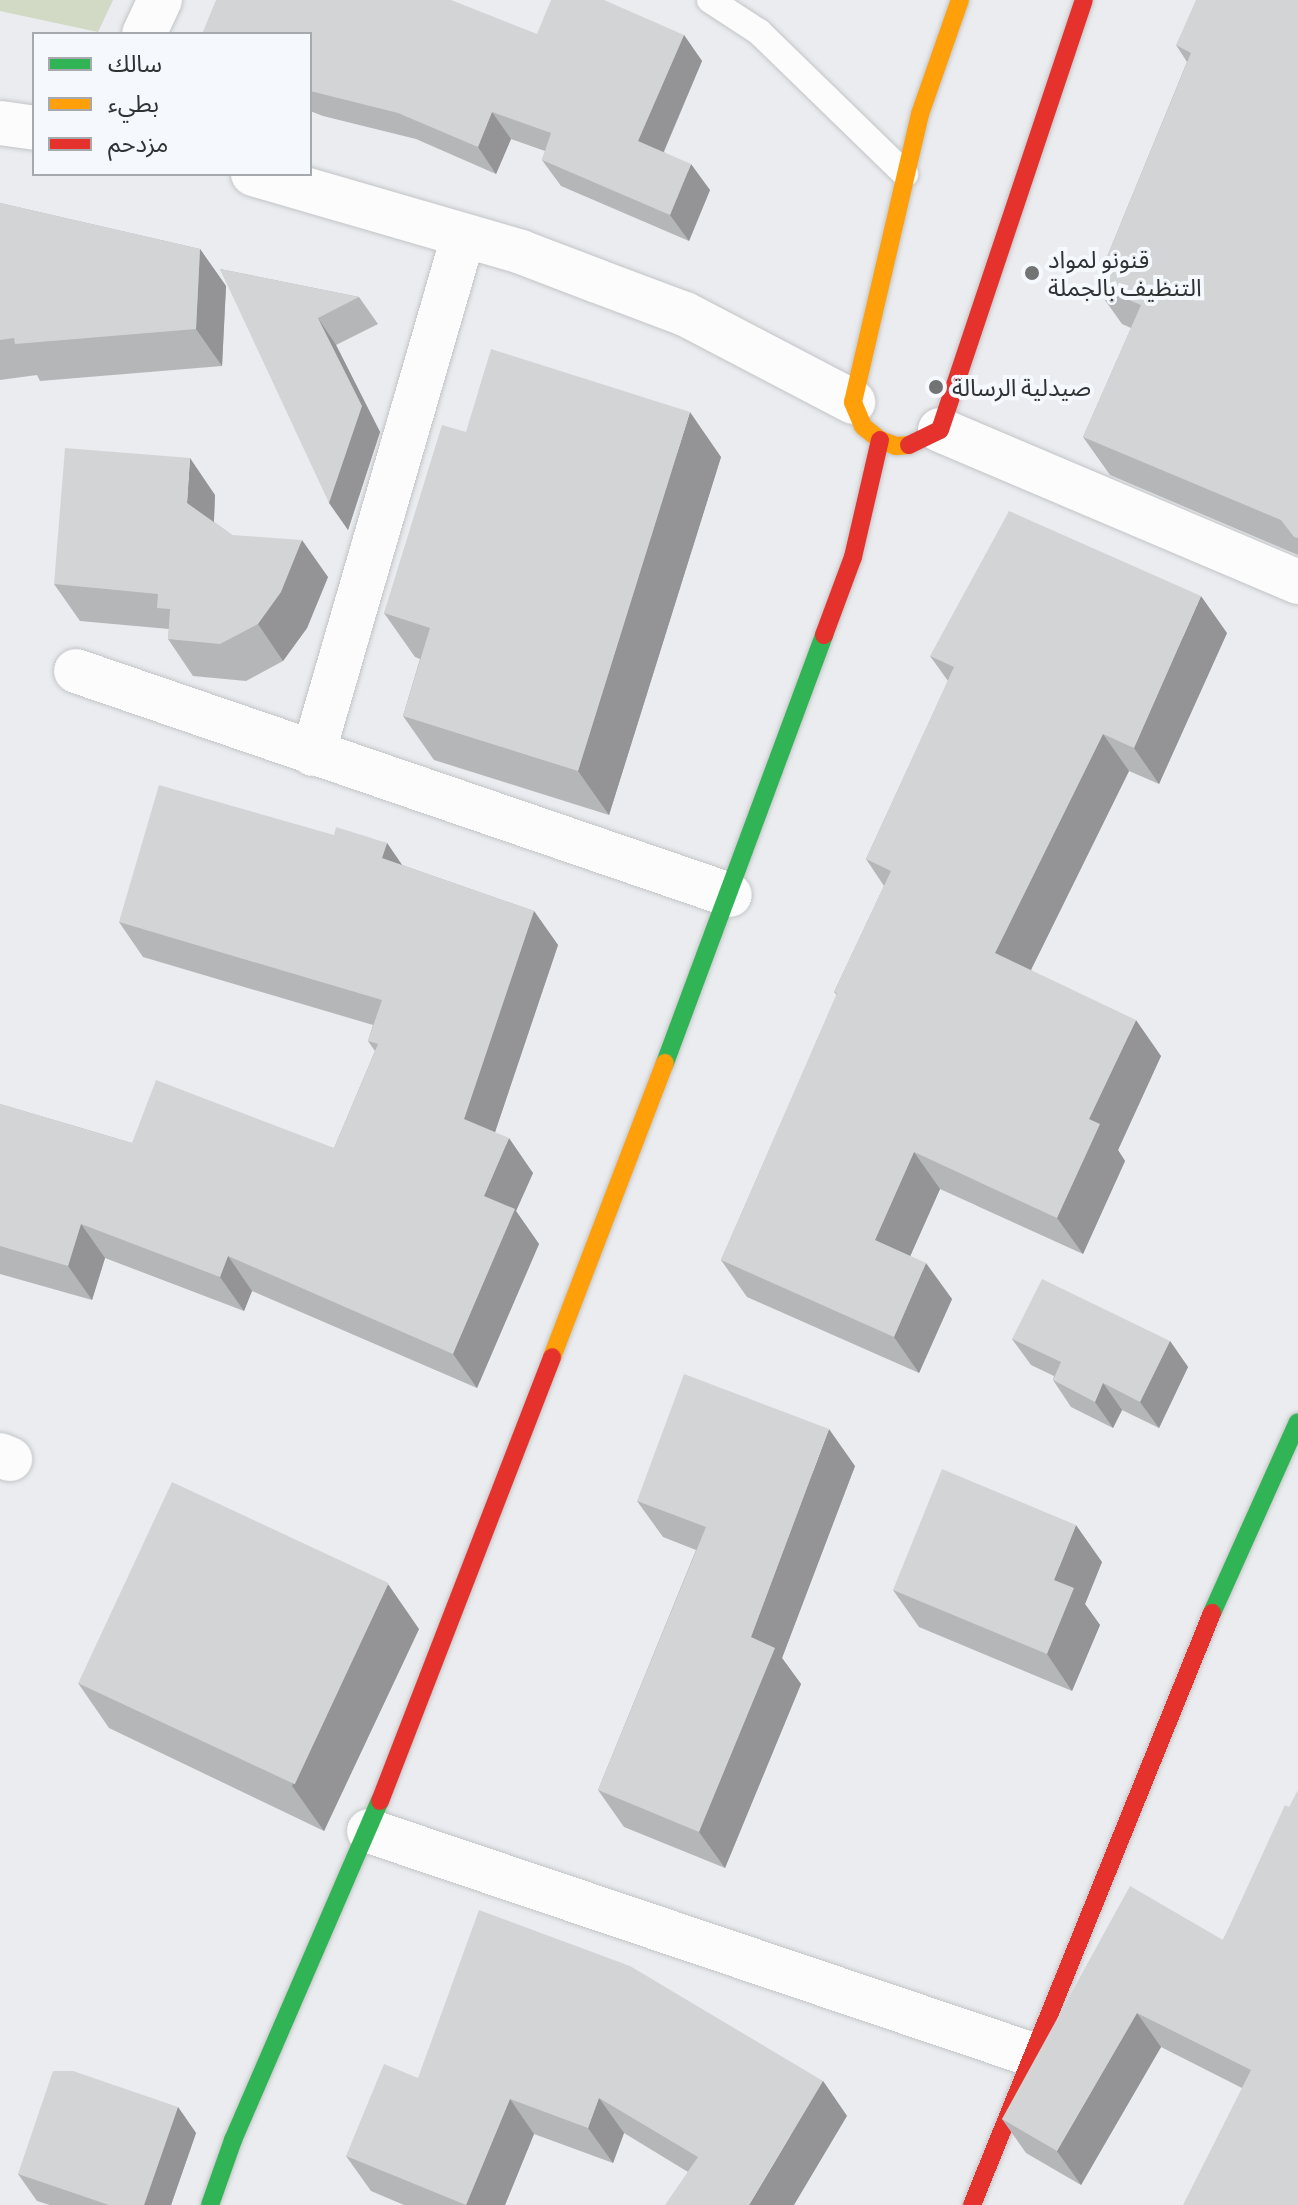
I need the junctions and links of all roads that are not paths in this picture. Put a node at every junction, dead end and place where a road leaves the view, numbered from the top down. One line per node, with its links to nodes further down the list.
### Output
1 (160, 0): 5 (street)
2 (710, 0): 8 (lane)
3 (960, 0): 8 (main road)
4 (1084, 0): 12 (main road)
5 (145, 32)
6 (0, 123): 7 (street)
7 (32, 128)
8 (905, 174): 11 (main road)
9 (260, 176): 10 (street)
10 (463, 237): 11 (street); 16 (street)
11 (853, 402): 13 (main road)
12 (940, 430): 13 (main road); 14 (street)
13 (880, 440): 17 (main road)
14 (1298, 582)
15 (76, 671): 16 (street)
16 (313, 754): 17 (street)
17 (730, 895): 19 (main road)
18 (1298, 1422): 20 (main road)
19 (369, 1831): 20 (street); 21 (main road)
20 (1033, 2055): 22 (main road)
21 (210, 2205)
22 (972, 2205)

